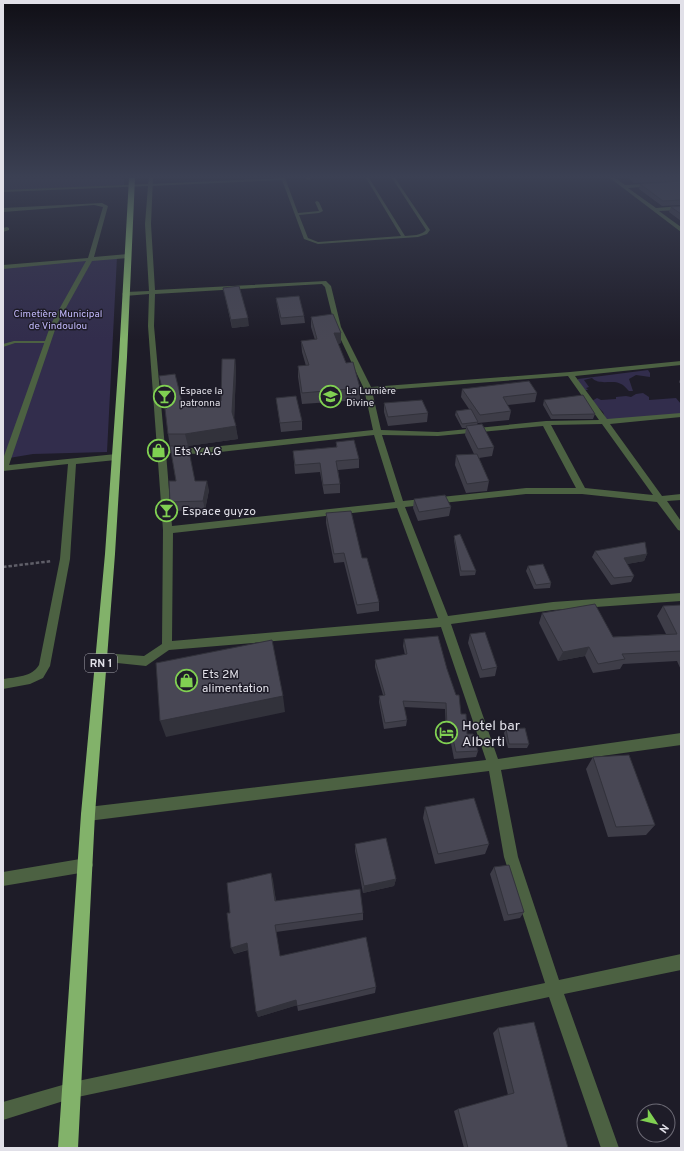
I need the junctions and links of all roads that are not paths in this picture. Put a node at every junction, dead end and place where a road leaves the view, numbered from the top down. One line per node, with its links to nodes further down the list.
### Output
1 (99, 232): 9 (street)
2 (129, 232): 8 (highway, RN 1)
3 (148, 232): 11 (street)
4 (303, 232): 7 (lane)
5 (401, 232): 7 (lane)
6 (427, 232): 7 (lane)
7 (404, 237)
8 (128, 256): 9 (street); 12 (highway, RN 1)
9 (91, 258): 10 (street); 13 (street)
10 (3, 267)
11 (152, 291): 12 (street); 17 (street); 22 (street)
12 (126, 294): 23 (highway, RN 1)
13 (47, 342): 14 (lane); 25 (street)
14 (3, 346)
15 (681, 362): 16 (street)
16 (570, 374): 17 (street); 19 (street)
17 (368, 389): 21 (street)
18 (681, 415): 19 (street)
19 (605, 422): 20 (street); 28 (street)
20 (546, 423): 21 (street); 26 (street)
21 (377, 432): 22 (street); 29 (street)
22 (161, 450): 31 (street)
23 (116, 457): 24 (street); 35 (highway, RN 1)
24 (72, 461): 25 (street); 36 (street)
25 (3, 468)
26 (582, 492): 28 (street); 29 (street)
27 (681, 497): 28 (street)
28 (660, 499): 30 (street)
29 (400, 505): 31 (street); 33 (street)
30 (681, 528)
31 (168, 530): 34 (street)
32 (681, 597): 33 (street)
33 (445, 622): 34 (street); 38 (street)
34 (167, 646): 35 (street)
35 (102, 658): 39 (highway, RN 1)
36 (3, 684)
37 (681, 739): 38 (street)
38 (494, 765): 39 (street); 43 (street)
39 (88, 814): 40 (highway, RN 1)
40 (86, 865): 41 (street); 44 (highway, RN 1)
41 (3, 879)
42 (681, 962): 43 (street)
43 (554, 988): 44 (street); 47 (street)
44 (73, 1090): 45 (street); 46 (highway, RN 1)
45 (3, 1111)
46 (68, 1148)
47 (610, 1148)

